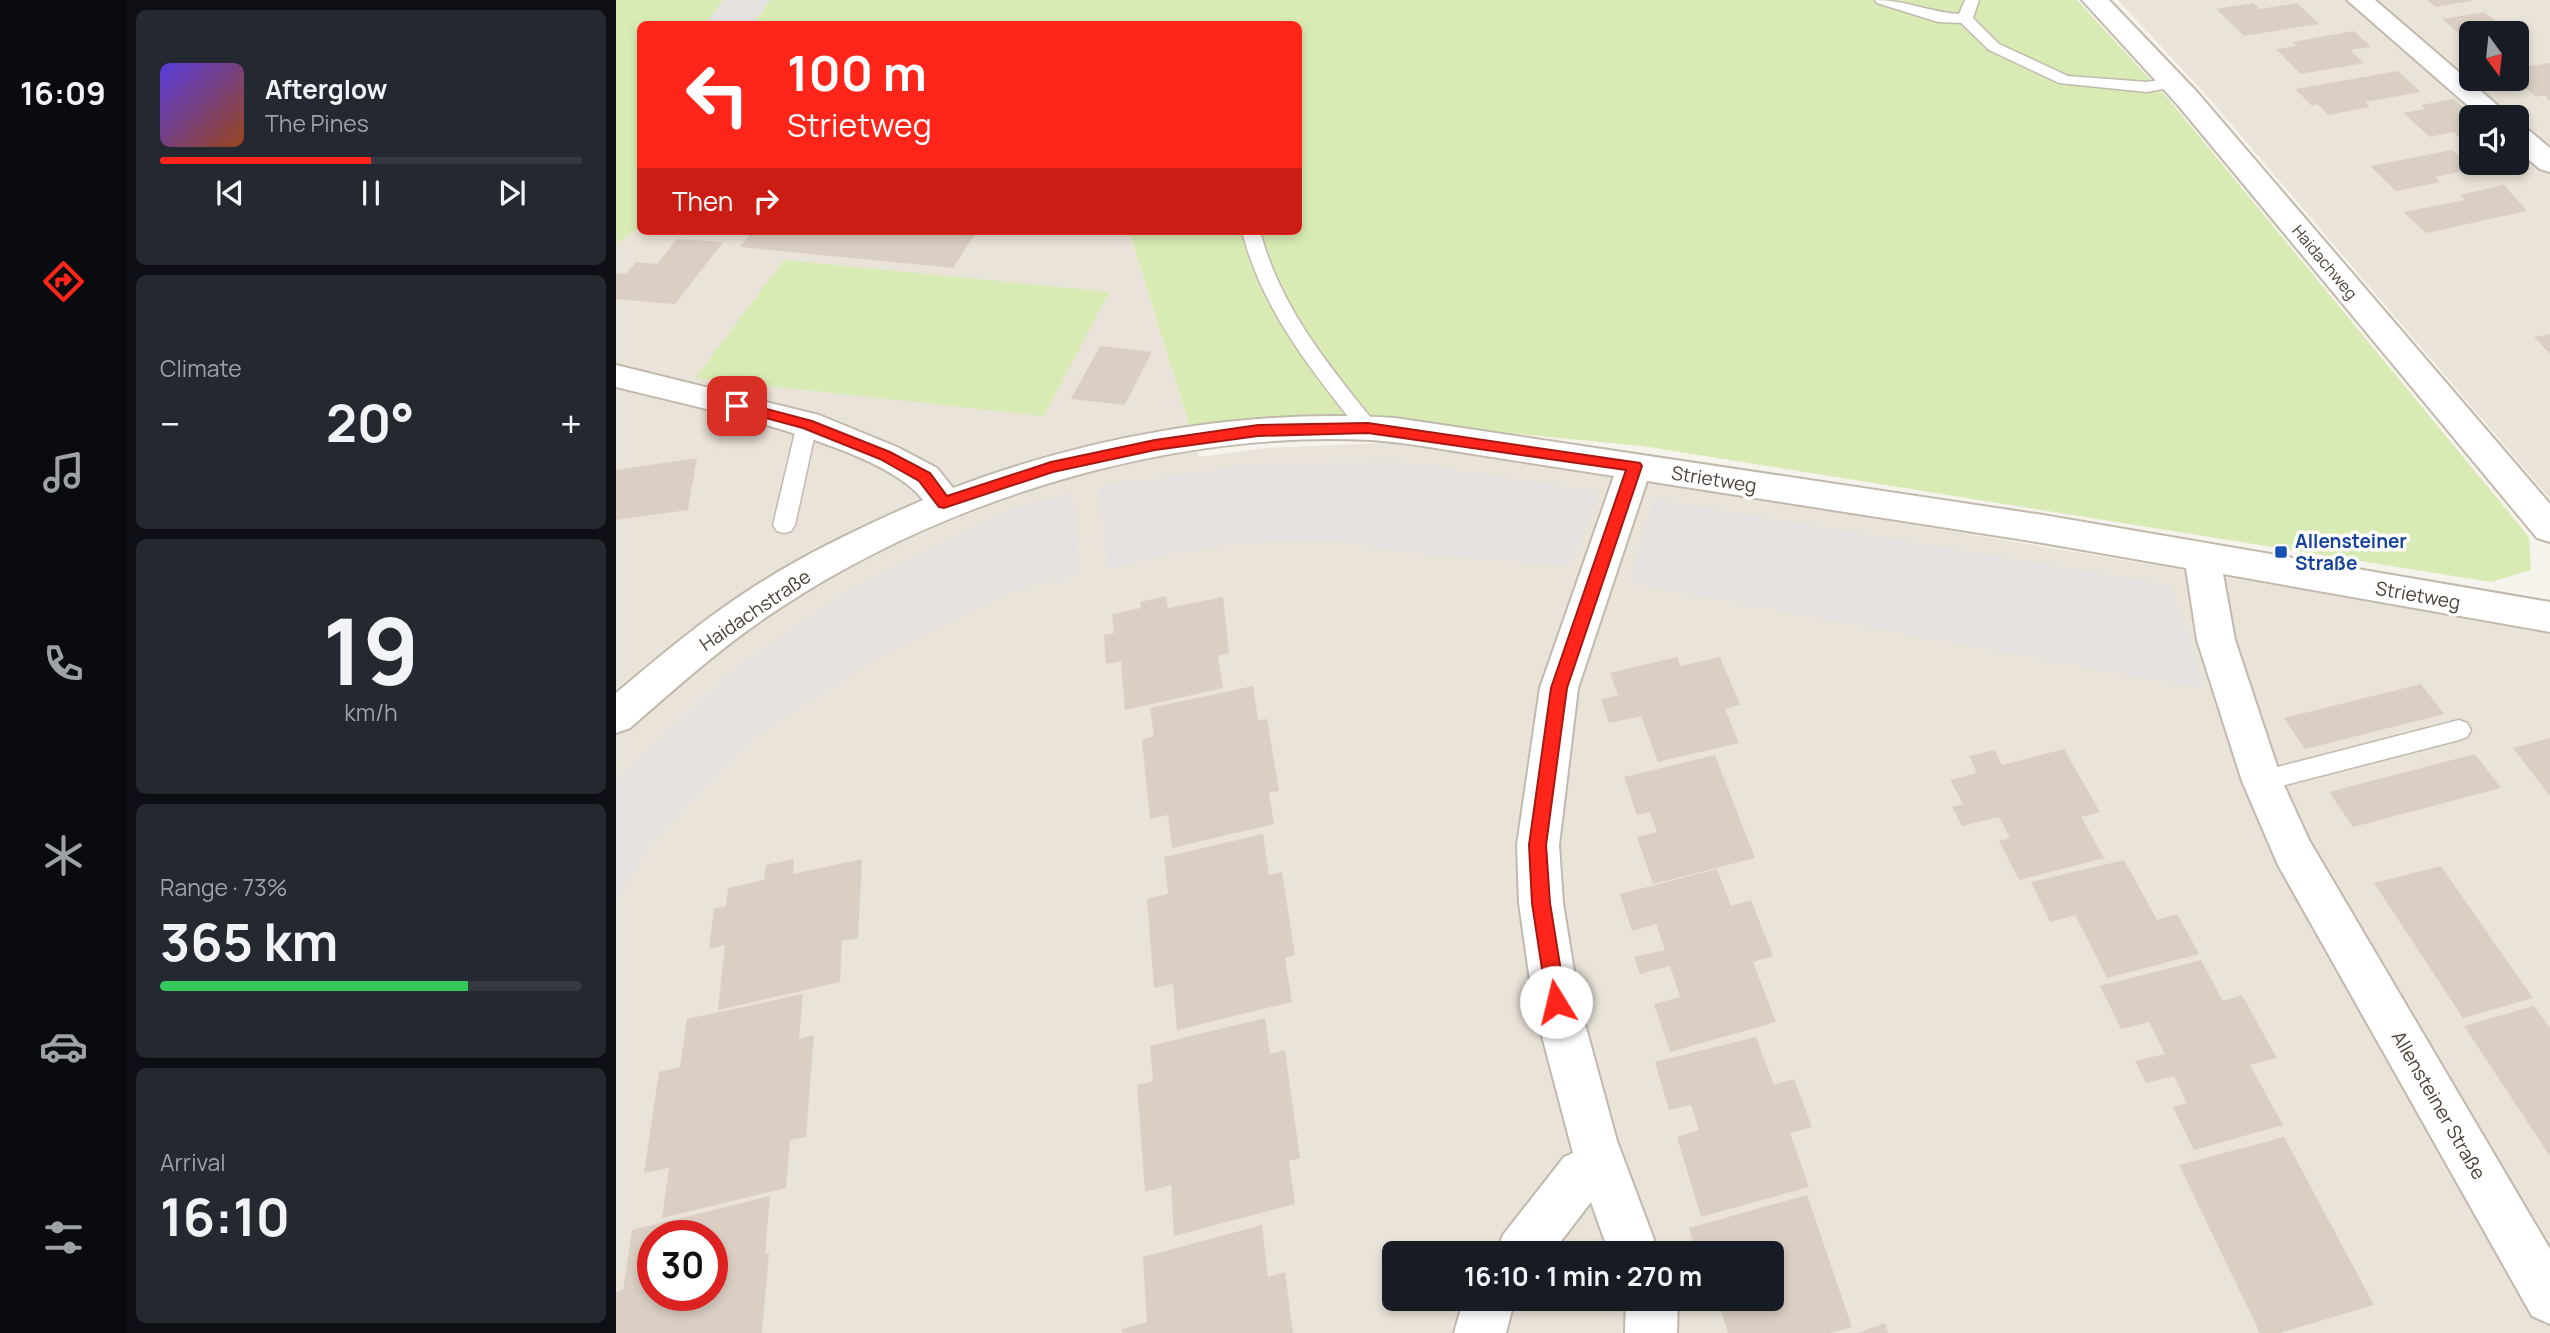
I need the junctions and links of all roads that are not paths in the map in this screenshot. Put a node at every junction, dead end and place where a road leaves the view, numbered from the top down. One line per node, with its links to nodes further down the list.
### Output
1 (1882, 0): 5 (lane)
2 (1972, 0): 5 (lane)
3 (2095, 0): 6 (street, Haidachweg)
4 (2360, 0): 7 (street)
5 (1965, 19): 6 (lane)
6 (2172, 83): 17 (street, Haidachweg)
7 (2483, 105)
8 (2529, 145): 9 (street)
9 (2550, 163)
10 (1252, 235): 13 (lane)
11 (616, 376): 12 (street)
12 (807, 424): 15 (street); 16 (lane)
13 (1368, 428): 14 (street, Strietweg); 15 (street, Strietweg)
14 (1635, 466): 18 (street, Strietweg); 23 (street)
15 (944, 503): 20 (street, Haidachstraße)
16 (784, 525)
17 (2550, 528)
18 (2202, 557): 19 (street, Strietweg); 22 (street, Allensteiner Straße)
19 (2550, 617)
20 (616, 716)
21 (2459, 730): 22 (lane)
22 (2262, 781): 26 (street, Allensteiner Straße)
23 (1602, 1165): 24 (street); 25 (street)
24 (1530, 1241)
25 (1630, 1241)
26 (2550, 1298)
27 (1486, 1311): 29 (street)
28 (1652, 1311): 30 (street)
29 (1480, 1333)
30 (1651, 1333)

